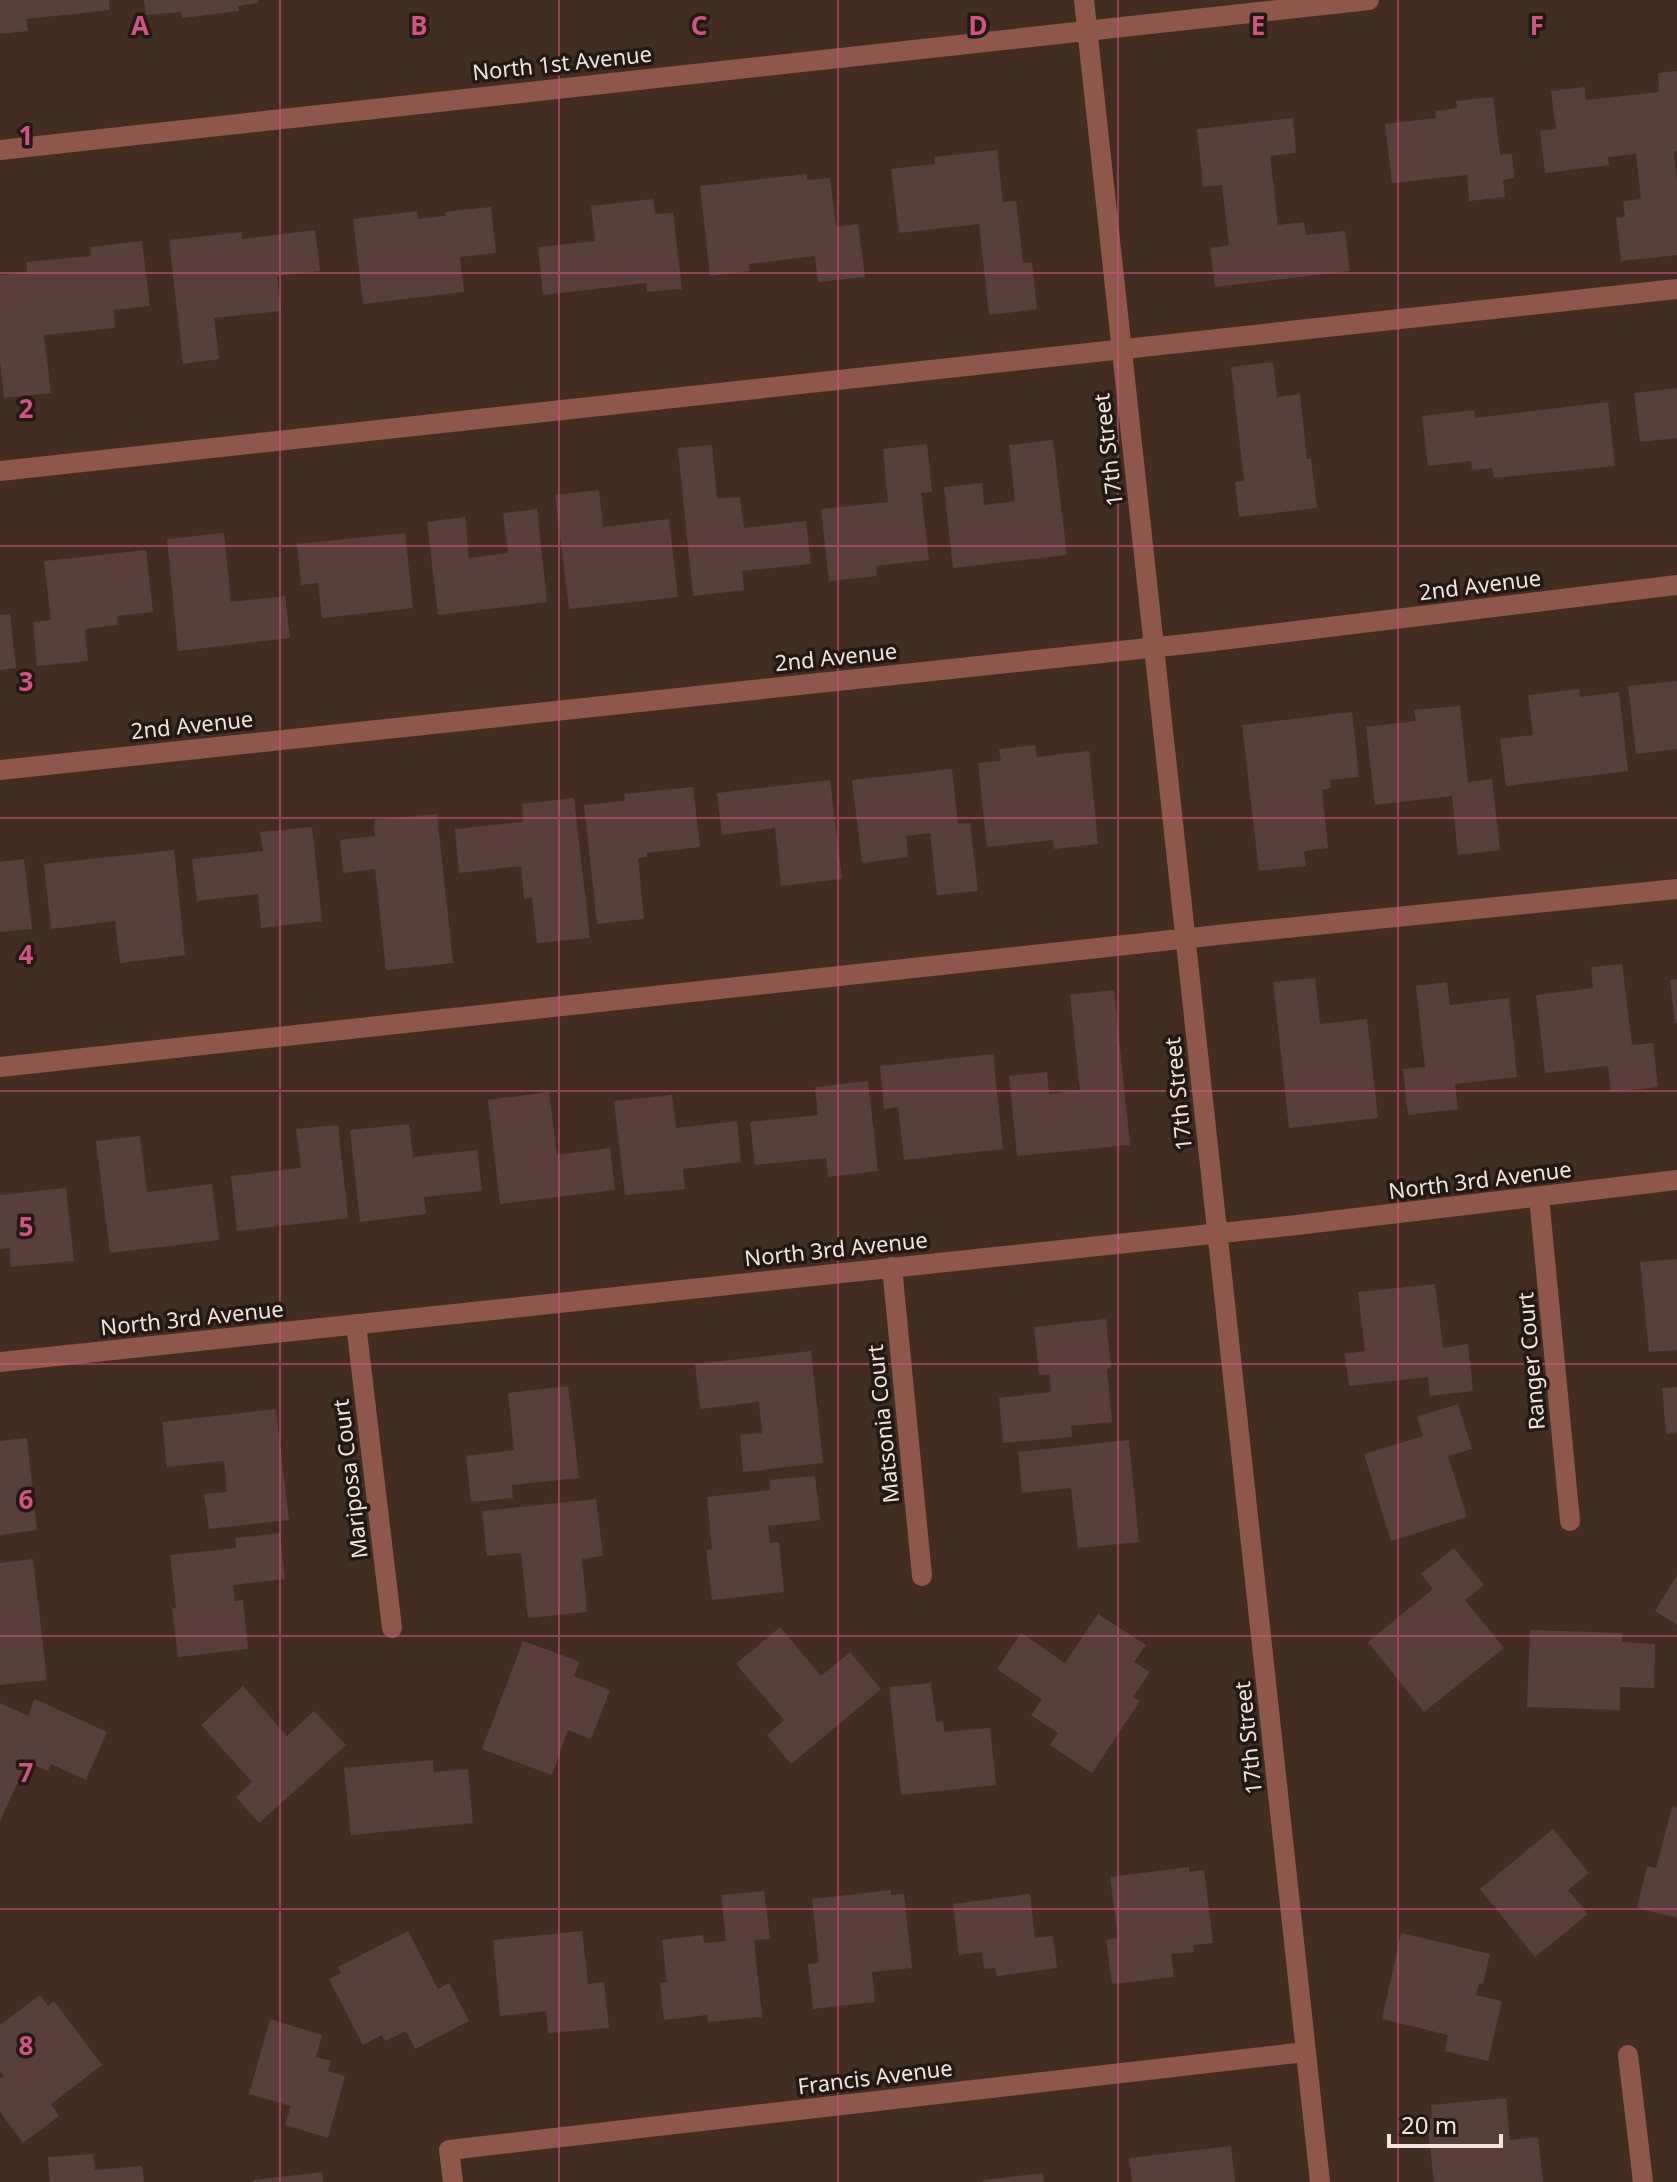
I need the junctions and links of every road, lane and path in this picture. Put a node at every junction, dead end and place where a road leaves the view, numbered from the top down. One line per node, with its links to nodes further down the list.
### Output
1 (1084, 0): 3 (street, 17th Street)
2 (1369, 0): 3 (street, North 1st Avenue)
3 (1087, 29): 4 (street, North 1st Avenue); 6 (street, 17th Street)
4 (0, 150)
5 (1677, 289): 6 (street)
6 (1121, 350): 7 (street); 9 (street, 17th Street)
7 (0, 471)
8 (1677, 585): 9 (street, 2nd Avenue)
9 (1155, 646): 10 (street, 2nd Avenue); 12 (street, 17th Street)
10 (0, 770)
11 (1677, 889): 12 (street)
12 (1186, 939): 13 (street); 16 (street, 17th Street)
13 (0, 1067)
14 (1677, 1180): 15 (street, North 3rd Avenue)
15 (1539, 1197): 16 (street, North 3rd Avenue); 20 (street, Ranger Court)
16 (1217, 1233): 17 (street, North 3rd Avenue); 23 (street, 17th Street)
17 (892, 1267): 18 (street, North 3rd Avenue); 21 (street, Matsonia Court)
18 (356, 1324): 19 (street, North 3rd Avenue); 22 (street, Mariposa Court)
19 (0, 1362)
20 (1570, 1521)
21 (922, 1576)
22 (392, 1628)
23 (1305, 2052): 25 (street, Francis Avenue); 26 (street, 17th Street)
24 (1628, 2055): 27 (street)
25 (453, 2182)
26 (1320, 2182)
27 (1643, 2182)

